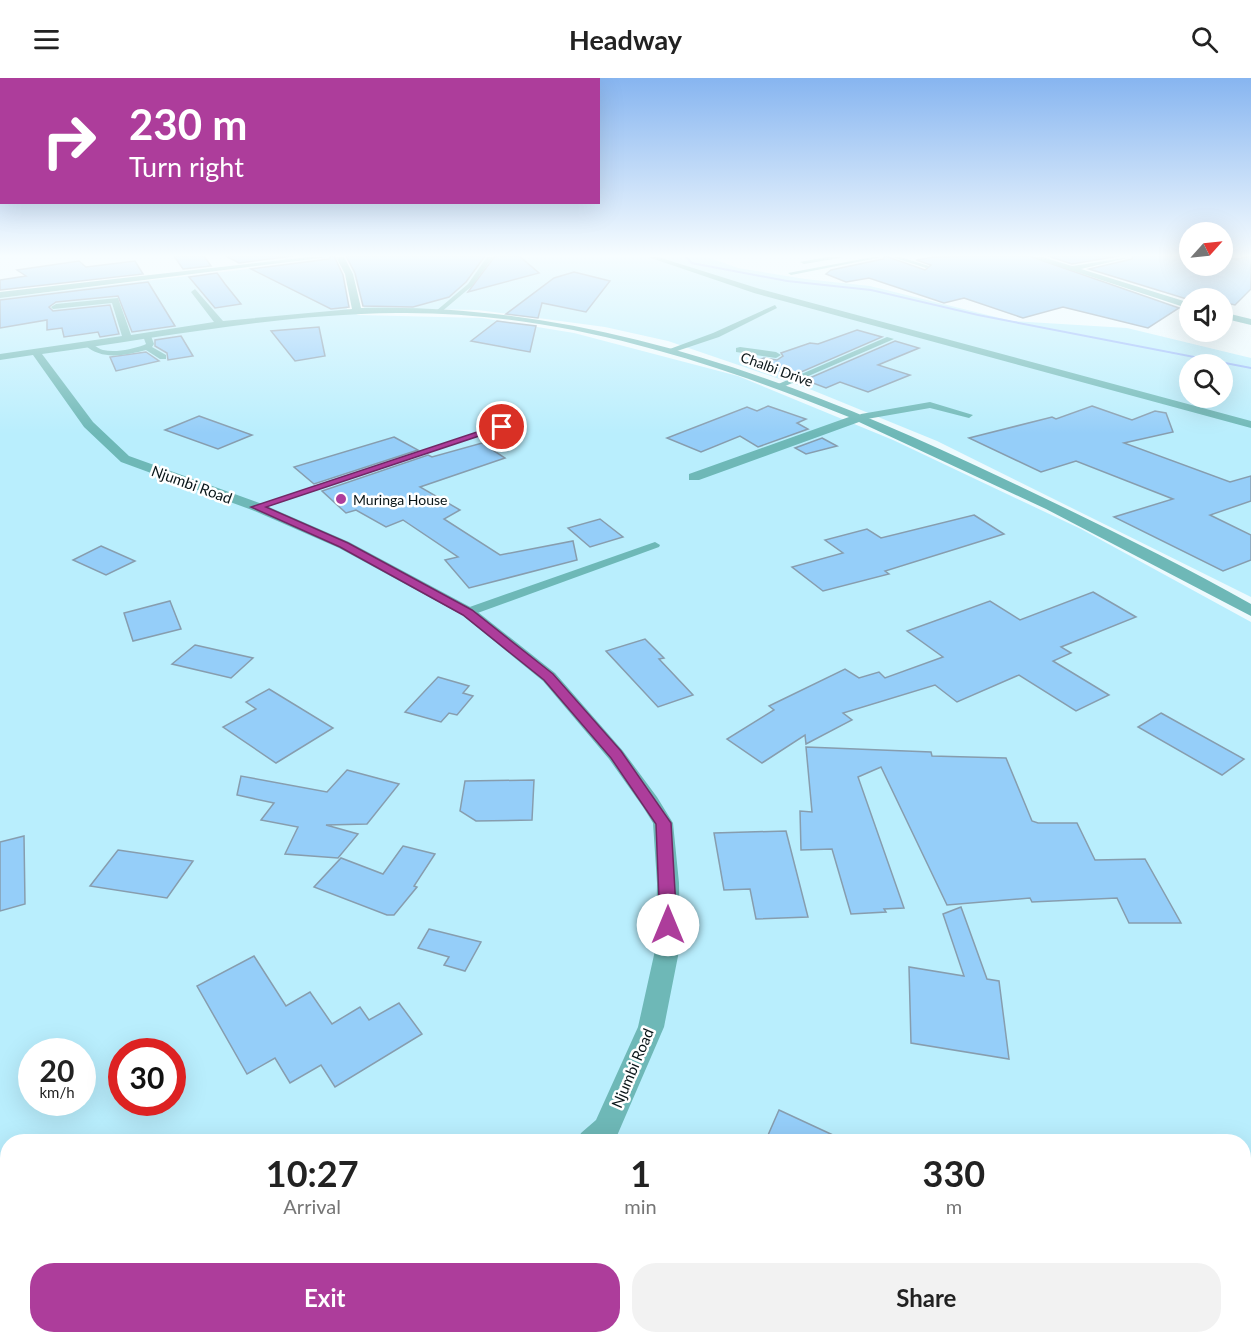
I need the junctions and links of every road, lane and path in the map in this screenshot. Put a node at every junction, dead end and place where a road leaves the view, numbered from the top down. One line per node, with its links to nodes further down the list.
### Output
1 (120, 316): 11 (street)
2 (213, 316): 9 (street)
3 (285, 316): 9 (street, Chalbi Drive)
4 (473, 316): 16 (street, Chalbi Drive)
5 (756, 316): 16 (lane)
6 (849, 316): 26 (street)
7 (1233, 318): 8 (street)
8 (1251, 322)
9 (220, 325): 10 (street, Chalbi Drive)
10 (147, 336): 11 (street, Chalbi Drive); 14 (lane)
11 (128, 339): 13 (street, Chalbi Drive)
12 (890, 339): 23 (lane)
13 (89, 345): 14 (lane); 17 (street, Chalbi Drive)
14 (147, 347): 21 (lane)
15 (740, 350): 18 (street)
16 (671, 351): 22 (street, Chalbi Drive)
17 (36, 352): 20 (street, Chalbi Drive); 29 (street, Njumbi Road)
18 (759, 352): 19 (street); 22 (street)
19 (776, 355)
20 (0, 357)
21 (163, 357)
22 (740, 371): 23 (street, Chalbi Drive)
23 (780, 385): 25 (street, Chalbi Drive)
24 (969, 415): 25 (lane)
25 (861, 417): 28 (street); 31 (street, Chalbi Drive)
26 (1251, 425)
27 (502, 427): 29 (lane)
28 (694, 477)
29 (256, 507): 32 (street, Njumbi Road)
30 (655, 545): 32 (lane)
31 (1251, 611)
32 (468, 612): 33 (street, Njumbi Road)
33 (600, 1134)

